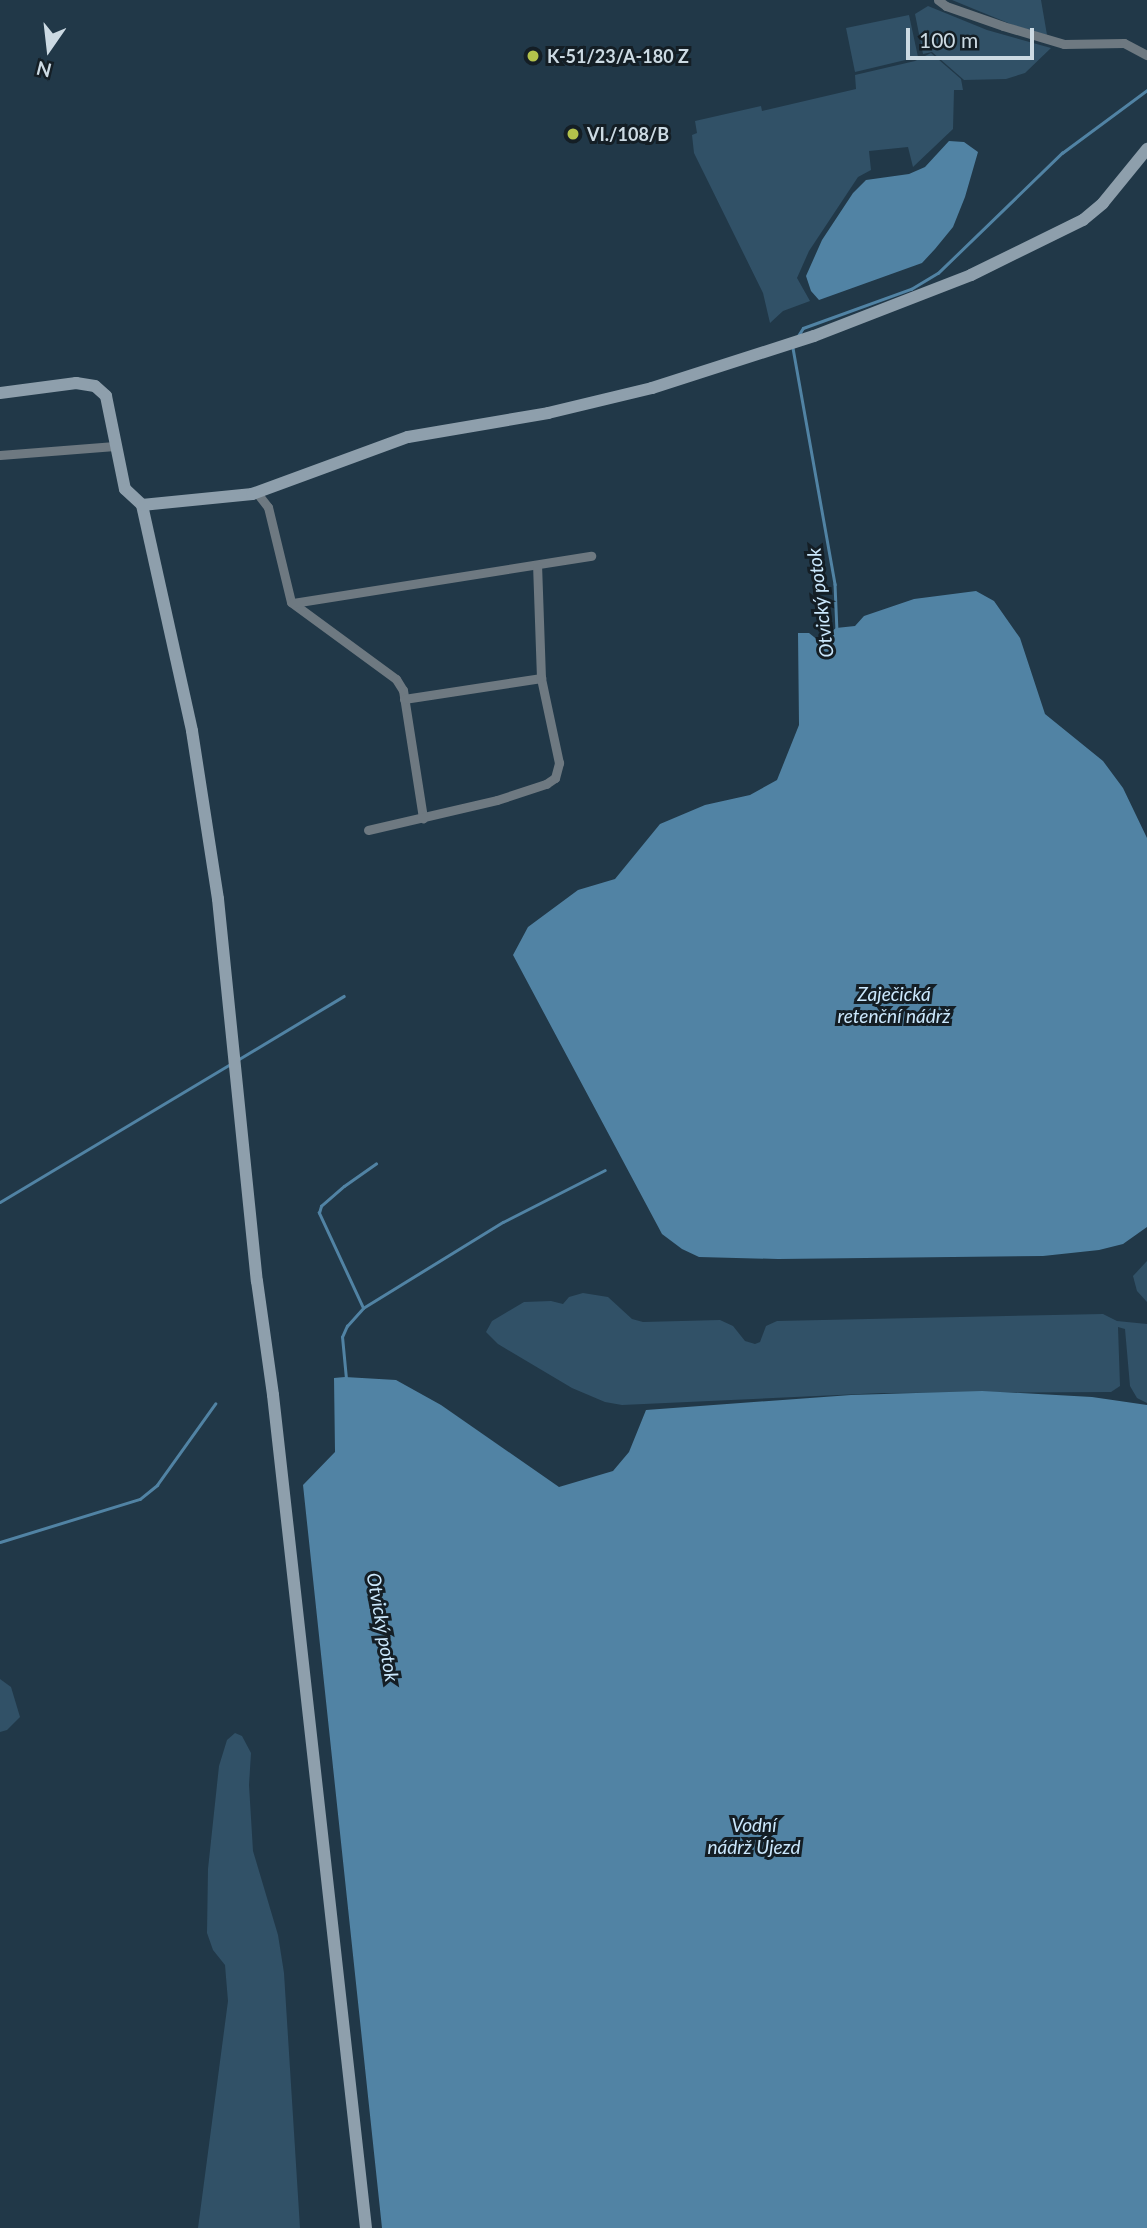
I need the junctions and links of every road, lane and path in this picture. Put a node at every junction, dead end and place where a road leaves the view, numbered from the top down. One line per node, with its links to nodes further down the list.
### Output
1 (939, 0): 2 (street)
2 (1147, 55)
3 (1147, 149): 7 (street)
4 (0, 393): 5 (street)
5 (115, 446): 6 (street); 8 (street)
6 (0, 455)
7 (257, 493): 8 (street); 11 (street)
8 (142, 505): 16 (street)
9 (591, 556): 10 (street)
10 (537, 565): 11 (street); 12 (street)
11 (293, 603): 13 (street)
12 (541, 678): 13 (street); 14 (street)
13 (404, 698): 14 (street)
14 (423, 818): 15 (street)
15 (368, 830)
16 (366, 2228)

